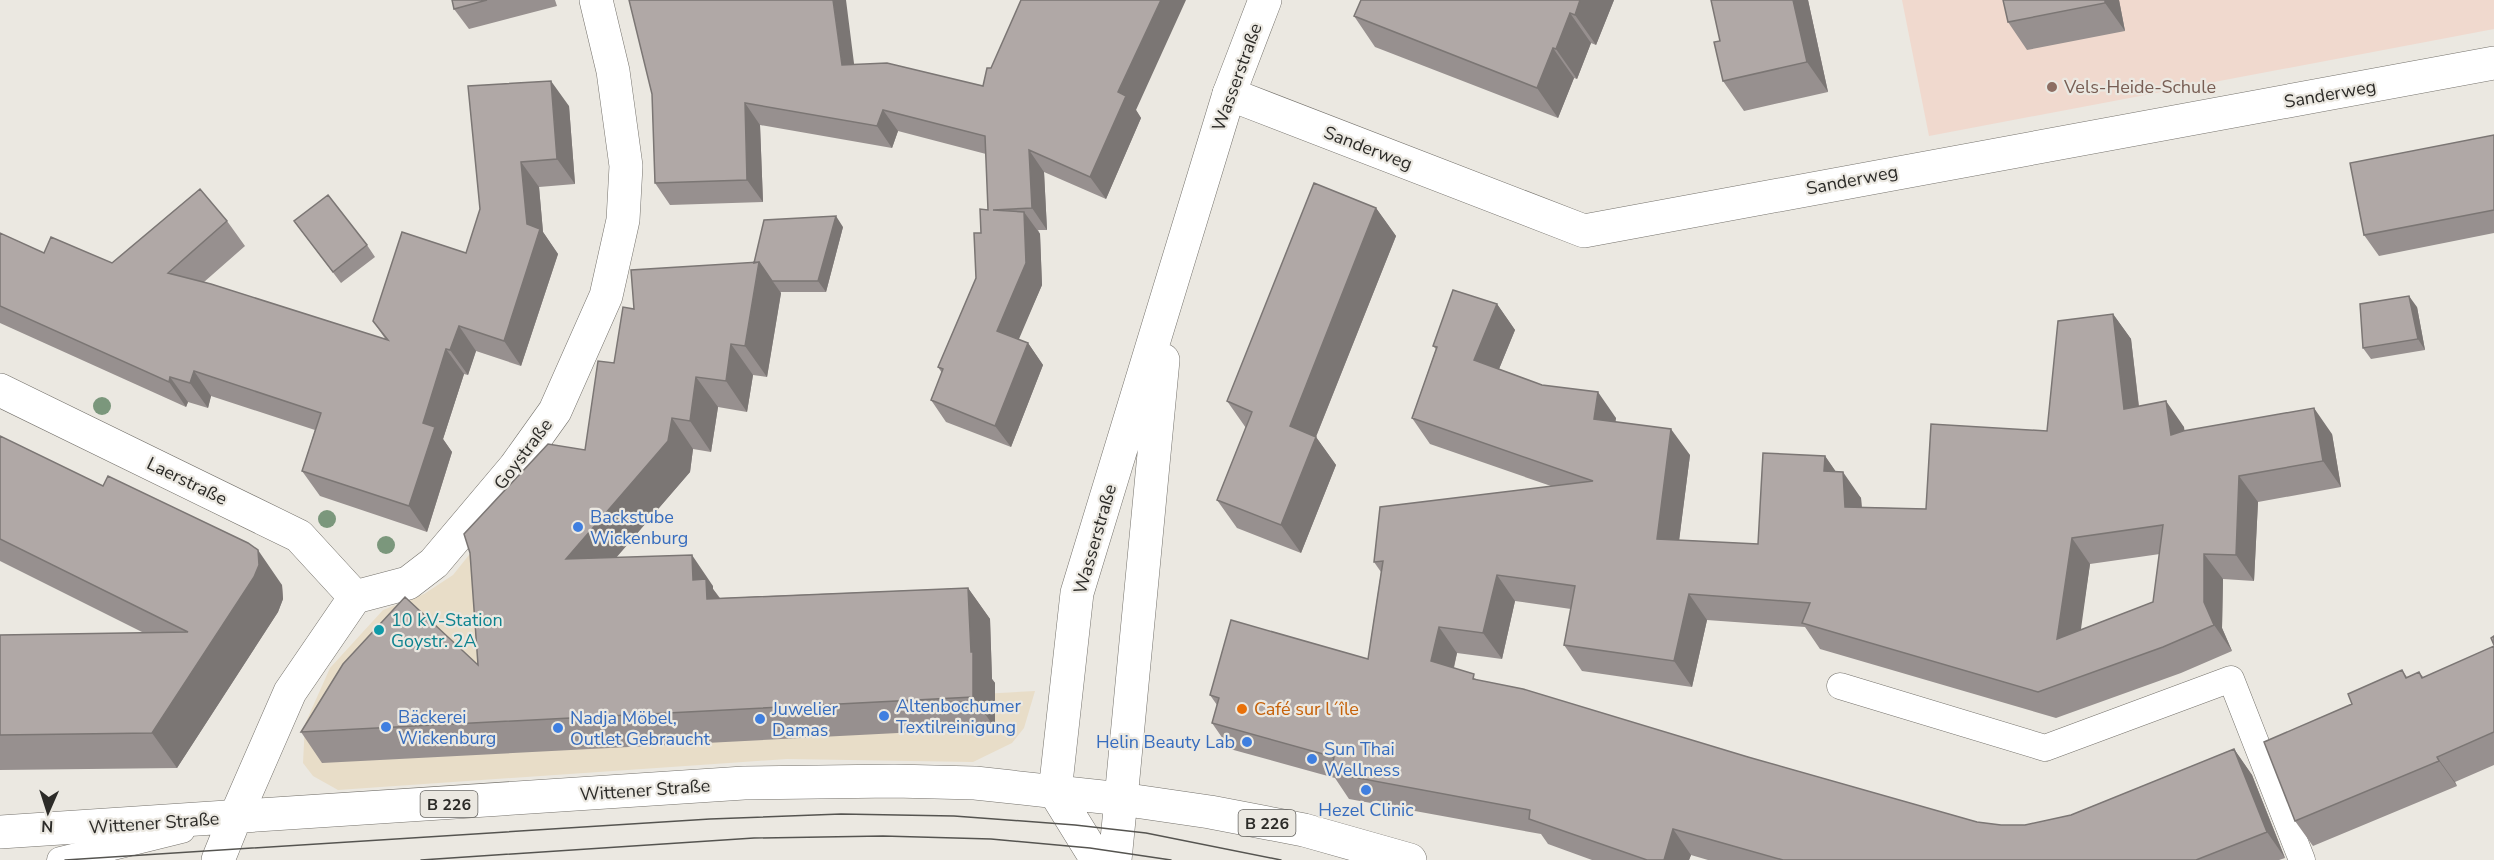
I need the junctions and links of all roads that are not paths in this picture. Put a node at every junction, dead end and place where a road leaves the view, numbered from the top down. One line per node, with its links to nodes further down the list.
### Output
1 (596, 0): 7 (street, Goystraße)
2 (1265, 0): 4 (street, Wasserstraße)
3 (2494, 63): 4 (street, Sanderweg)
4 (1229, 94): 5 (street, Wasserstraße)
5 (1169, 292): 9 (street, Wasserstraße); 10 (street, Wasserstraße)
6 (0, 390): 7 (street, Laerstraße)
7 (355, 597): 11 (street)
8 (1840, 686): 18 (lane)
9 (1055, 792): 10 (street, Wittener Straße / B 226); 11 (street, Wittener Straße / B 226); 15 (street)
10 (1121, 799): 16 (street); 17 (street, Wittener Straße / B 226)
11 (235, 818): 12 (street, Wittener Straße / B 226); 13 (lane); 14 (street, Wittener Straße)
12 (0, 832)
13 (60, 860)
14 (218, 860)
15 (1097, 860)
16 (1115, 860)
17 (1410, 860)
18 (2302, 860)

